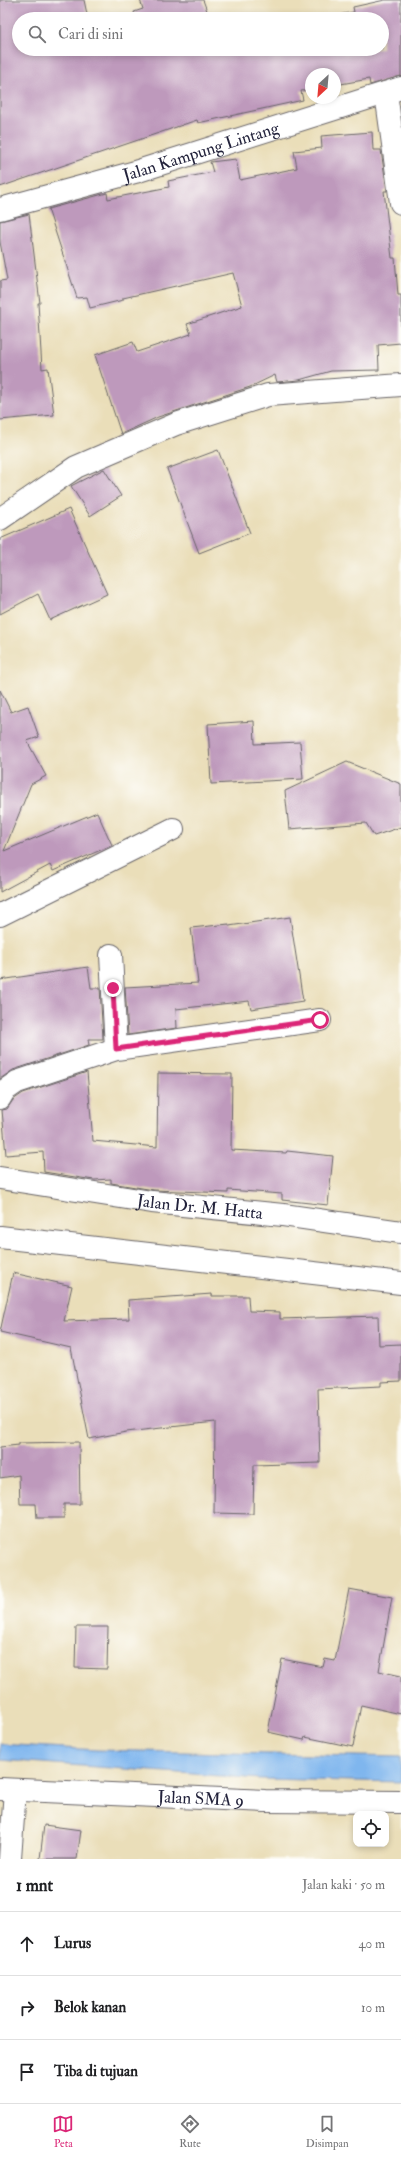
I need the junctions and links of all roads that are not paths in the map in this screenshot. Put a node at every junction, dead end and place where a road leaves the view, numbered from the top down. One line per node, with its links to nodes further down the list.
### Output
1 (393, 91): 2 (street); 3 (street, Jalan Kampung Lintang)
2 (401, 202)
3 (0, 209)
4 (401, 385): 5 (street)
5 (0, 519)
6 (173, 829): 7 (street)
7 (0, 915)
8 (111, 955): 10 (street)
9 (320, 1020): 10 (street)
10 (116, 1049): 11 (street)
11 (0, 1098)
12 (0, 1178): 13 (street, Jalan Dr. M. Hatta)
13 (401, 1232)
14 (0, 1237): 15 (street)
15 (401, 1283)
16 (7, 1789): 17 (street, Jalan SMA 9); 18 (street)
17 (401, 1802)
18 (10, 1859)

